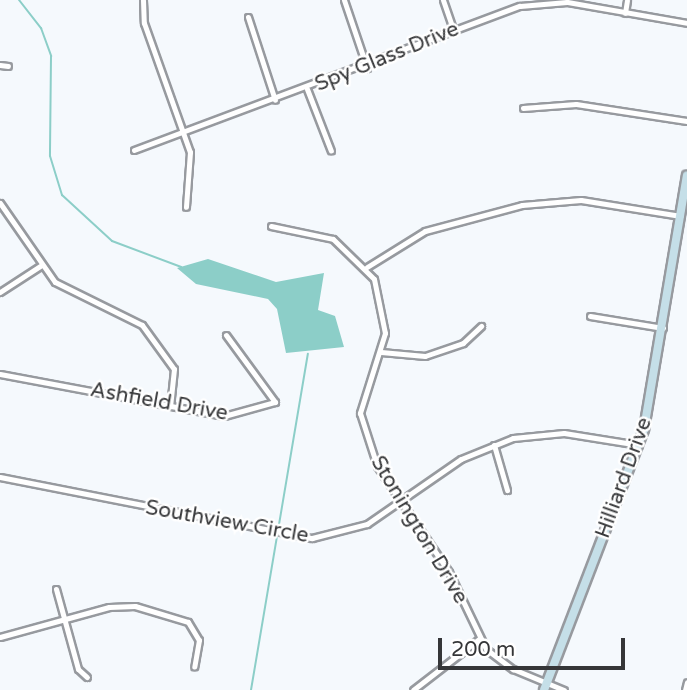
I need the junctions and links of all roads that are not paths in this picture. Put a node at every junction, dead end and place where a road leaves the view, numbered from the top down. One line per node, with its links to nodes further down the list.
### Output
1 (143, 0): 17 (street)
2 (344, 0): 12 (street)
3 (443, 0): 9 (street)
4 (627, 0): 6 (street)
5 (536, 1): 6 (street, Spy Glass Drive); 9 (street, Spy Glass Drive)
6 (625, 13): 8 (street, Spy Glass Drive)
7 (248, 18): 14 (street)
8 (687, 23)
9 (453, 29): 12 (street, Spy Glass Drive)
10 (0, 65): 11 (street)
11 (8, 66)
12 (367, 68): 13 (street, Spy Glass Drive)
13 (307, 89): 14 (street, Spy Glass Drive); 19 (street)
14 (275, 100): 17 (street, Spy Glass Drive)
15 (523, 108): 16 (street)
16 (687, 121)
17 (183, 133): 18 (street, Spy Glass Drive); 22 (street)
18 (134, 150)
19 (331, 151)
20 (687, 176): 23 (street, Hilliard Drive)
21 (0, 203): 25 (street)
22 (186, 207)
23 (681, 216): 26 (street); 30 (street, Hilliard Drive)
24 (271, 226): 26 (street, Stonington Drive)
25 (40, 266): 27 (street); 35 (street)
26 (367, 267): 32 (street, Stonington Drive)
27 (0, 292)
28 (590, 316): 30 (street)
29 (481, 326): 32 (street)
30 (663, 328): 37 (street, Hilliard Drive)
31 (226, 335): 35 (street, Ashfield Drive)
32 (381, 352): 40 (street, Stonington Drive)
33 (1, 374): 34 (street); 35 (street, Ashfield Drive)
34 (0, 384)
35 (170, 405)
36 (494, 445): 37 (street, Southview Circle); 39 (street); 40 (street, Southview Circle)
37 (639, 445): 48 (street, Hilliard Drive)
38 (0, 477): 40 (street, Southview Circle)
39 (507, 490)
40 (401, 503): 44 (street, Stonington Drive)
41 (56, 589): 42 (street)
42 (63, 619): 43 (street); 45 (street); 46 (street)
43 (0, 636)
44 (479, 639): 48 (street, Stonington Drive); 49 (street)
45 (194, 667)
46 (87, 677)
47 (687, 682): 51 (street)
48 (546, 686): 50 (street, Stonington Drive)
49 (413, 690)
50 (564, 690)
51 (685, 690)

